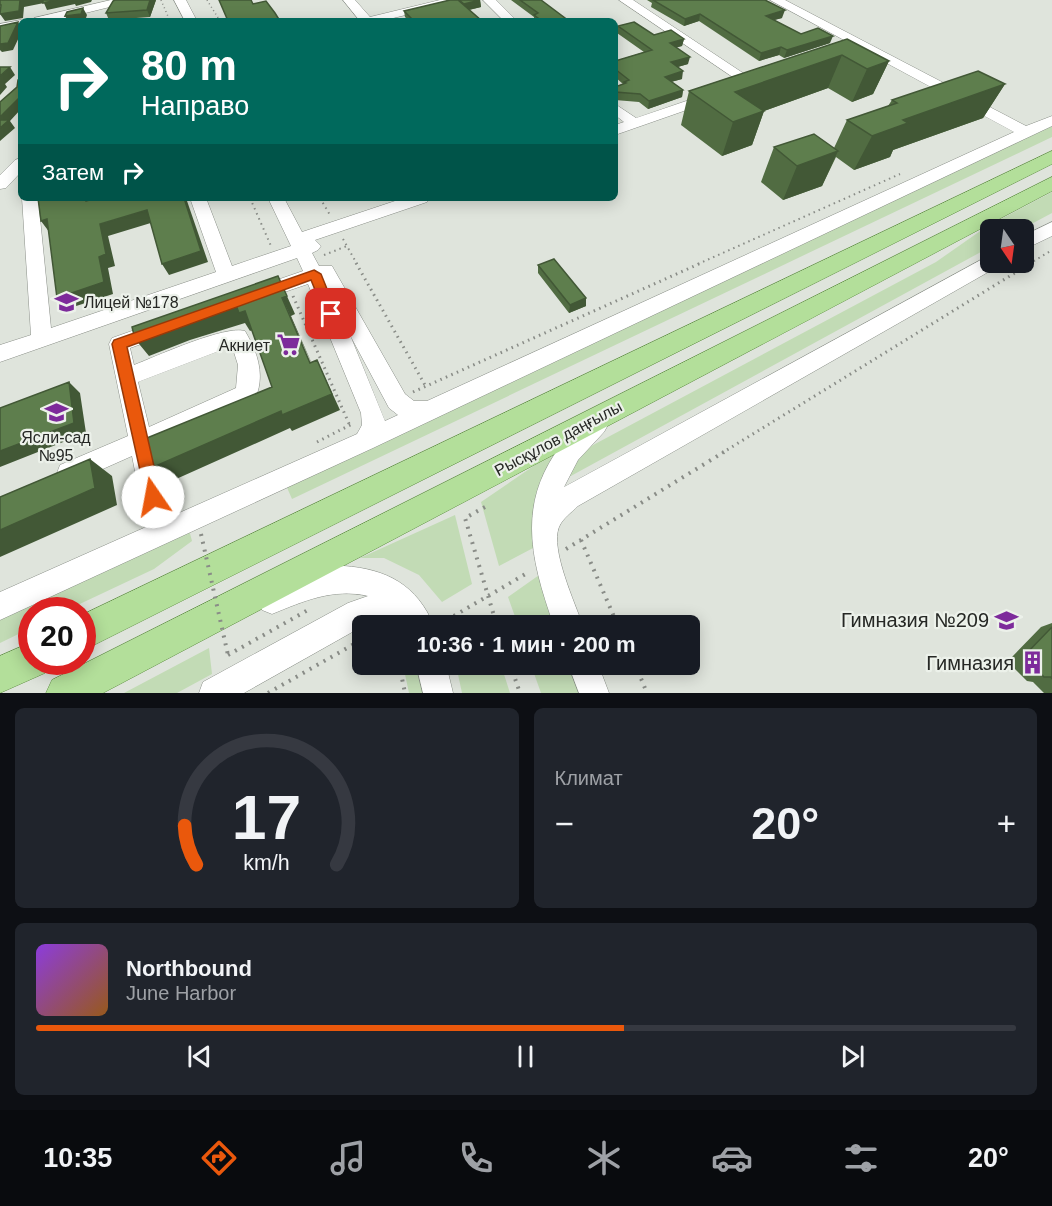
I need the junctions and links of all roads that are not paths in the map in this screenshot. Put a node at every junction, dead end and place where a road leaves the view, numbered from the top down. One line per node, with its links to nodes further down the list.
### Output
1 (126, 0): 9 (street)
2 (180, 0): 10 (street)
3 (188, 0): 11 (street)
4 (348, 0): 12 (street)
5 (455, 0): 13 (street)
6 (489, 0): 14 (street)
7 (625, 0): 21 (street)
8 (776, 0): 17 (street)
9 (53, 18)
10 (189, 18)
11 (197, 18)
12 (363, 18)
13 (379, 18)
14 (508, 18)
15 (18, 25): 16 (street)
16 (0, 28)
17 (862, 46): 18 (street); 23 (street)
18 (840, 53)
19 (618, 110): 21 (street)
20 (1052, 120): 23 (street)
21 (634, 123): 22 (street)
22 (618, 129)
23 (1025, 132): 45 (street)
24 (1052, 157): 57 (main road, Рысқұлов даңғылы)
25 (18, 166): 27 (street)
26 (1052, 183): 44 (main road, Рысқұлов даңғылы)
27 (0, 184)
28 (30, 201): 41 (street)
29 (199, 201): 38 (street)
30 (278, 201): 35 (street)
31 (289, 201): 35 (street)
32 (413, 201): 35 (street)
33 (1052, 228): 34 (street)
34 (1034, 238)
35 (304, 243): 37 (street); 38 (street)
36 (980, 268): 49 (street)
37 (320, 273): 39 (street); 45 (street); 46 (street)
38 (226, 275): 41 (street)
39 (232, 303)
40 (176, 324): 43 (street)
41 (42, 339): 42 (street)
42 (0, 354)
43 (126, 377): 47 (street); 47 (street)
44 (623, 404): 49 (street); 58 (main road, Рысқұлов даңғылы)
45 (429, 411): 46 (street)
46 (357, 433): 50 (street)
47 (141, 441): 48 (street); 50 (street)
48 (43, 484)
49 (545, 528): 55 (street)
50 (160, 532): 51 (street)
51 (0, 606)
52 (354, 615): 53 (street)
53 (412, 615)
54 (418, 615): 58 (street)
55 (565, 615)
56 (352, 616): 64 (street)
57 (96, 627)
58 (168, 641): 63 (main road, Рысқұлов даңғылы)
59 (18, 667): 60 (main road)
60 (0, 675)
61 (434, 675): 65 (street)
62 (588, 675): 66 (street)
63 (65, 693)
64 (214, 693)
65 (438, 693)
66 (594, 693)

